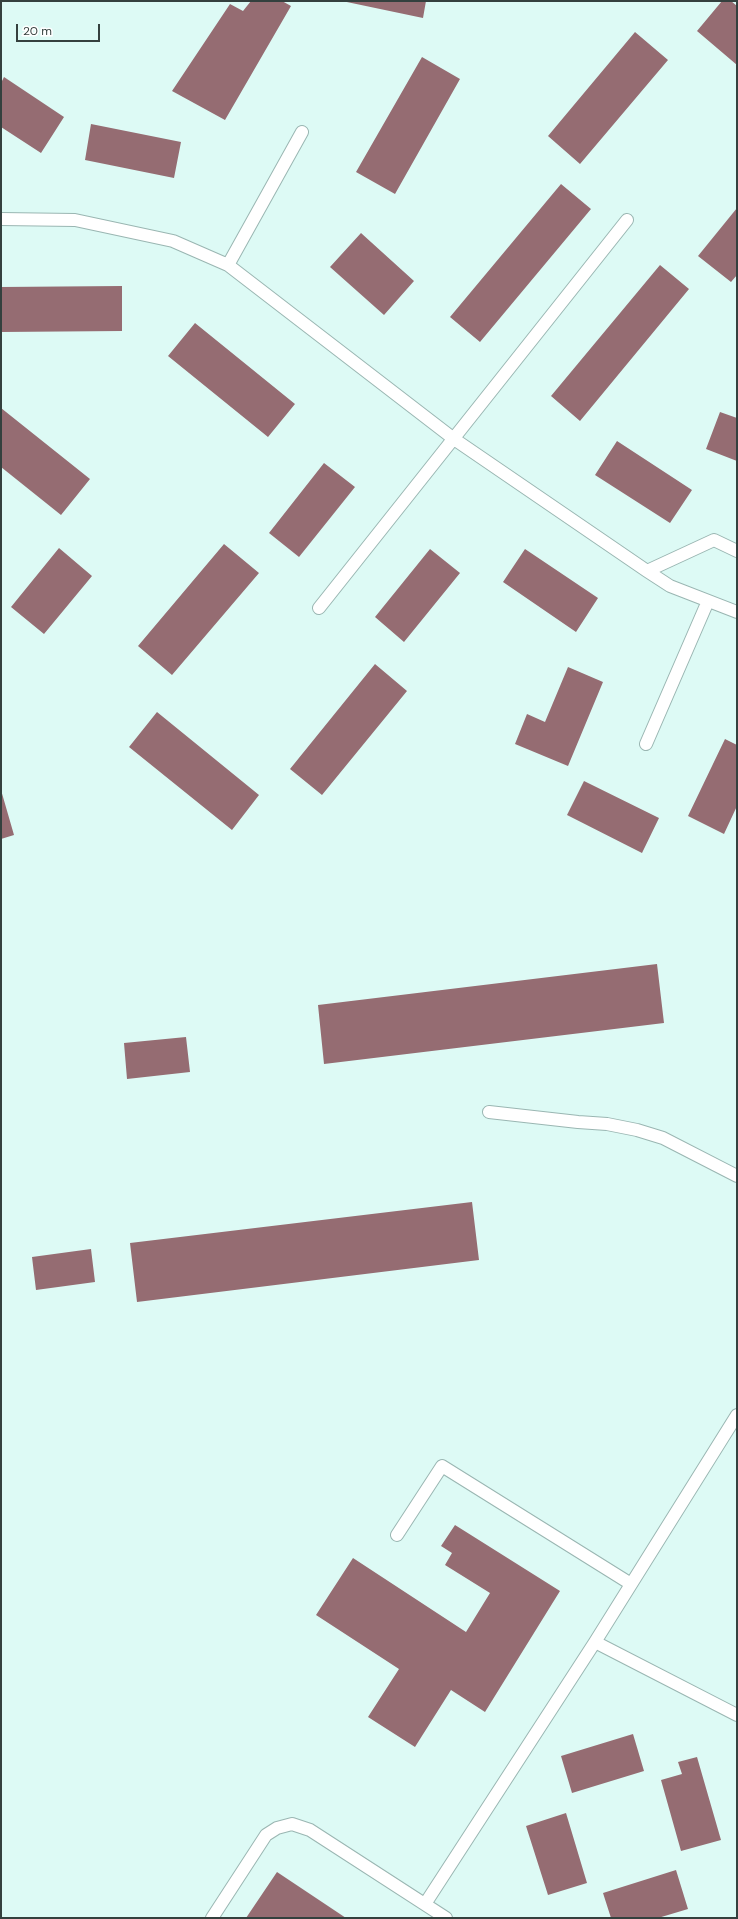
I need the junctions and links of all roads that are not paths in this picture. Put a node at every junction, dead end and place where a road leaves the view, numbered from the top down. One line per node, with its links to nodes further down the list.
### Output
1 (302, 132): 4 (lane)
2 (1, 220): 4 (lane)
3 (627, 220): 5 (lane)
4 (228, 265): 5 (lane)
5 (454, 439): 7 (lane); 9 (lane)
6 (737, 551): 7 (lane)
7 (647, 571): 8 (lane)
8 (708, 601): 10 (lane); 11 (lane)
9 (319, 608)
10 (737, 612)
11 (646, 744)
12 (489, 1112): 13 (lane)
13 (737, 1176)
14 (737, 1415): 16 (lane)
15 (396, 1535): 16 (lane)
16 (631, 1584): 17 (lane)
17 (595, 1642): 18 (lane); 19 (lane)
18 (737, 1715)
19 (425, 1904): 20 (lane); 21 (lane)
20 (212, 1918)
21 (446, 1918)

